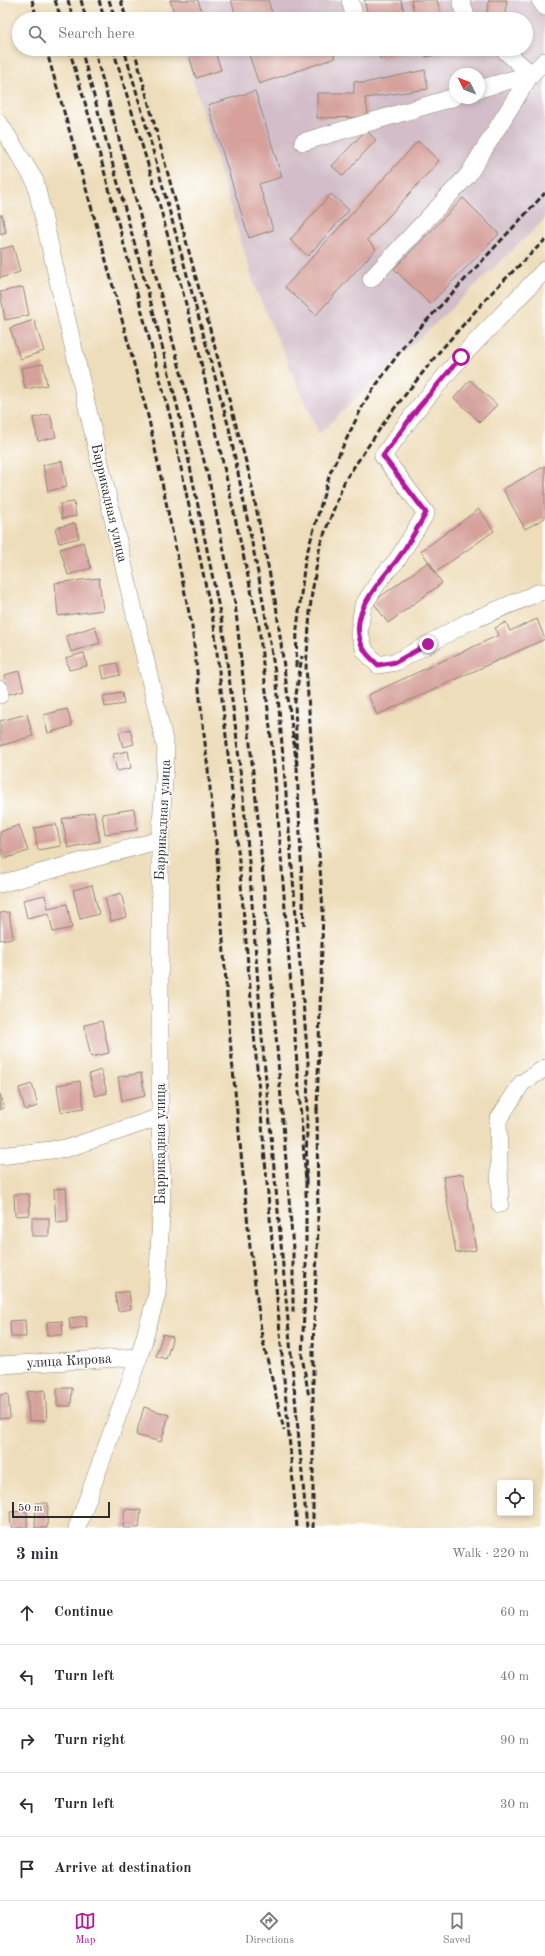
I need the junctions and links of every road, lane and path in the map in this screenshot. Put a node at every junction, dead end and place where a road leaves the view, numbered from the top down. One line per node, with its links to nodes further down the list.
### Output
1 (350, 0): 5 (street)
2 (461, 0): 6 (street)
3 (540, 0): 4 (street)
4 (545, 7)
5 (354, 12)
6 (465, 12)
7 (511, 56): 9 (street)
8 (545, 61): 9 (street)
9 (531, 74): 10 (street); 15 (street)
10 (485, 87)
11 (449, 99): 13 (street)
12 (0, 124): 17 (street, Баррикадная улица)
13 (303, 142)
14 (545, 270): 16 (street)
15 (371, 279)
16 (545, 592)
17 (160, 840): 18 (street); 20 (street, Баррикадная улица)
18 (0, 884)
19 (545, 1068): 22 (street)
20 (160, 1117): 21 (street); 23 (street, Баррикадная улица)
21 (0, 1156)
22 (500, 1204)
23 (139, 1357): 24 (street, улица Кирова); 25 (street, Баррикадная улица)
24 (0, 1365)
25 (77, 1528)

